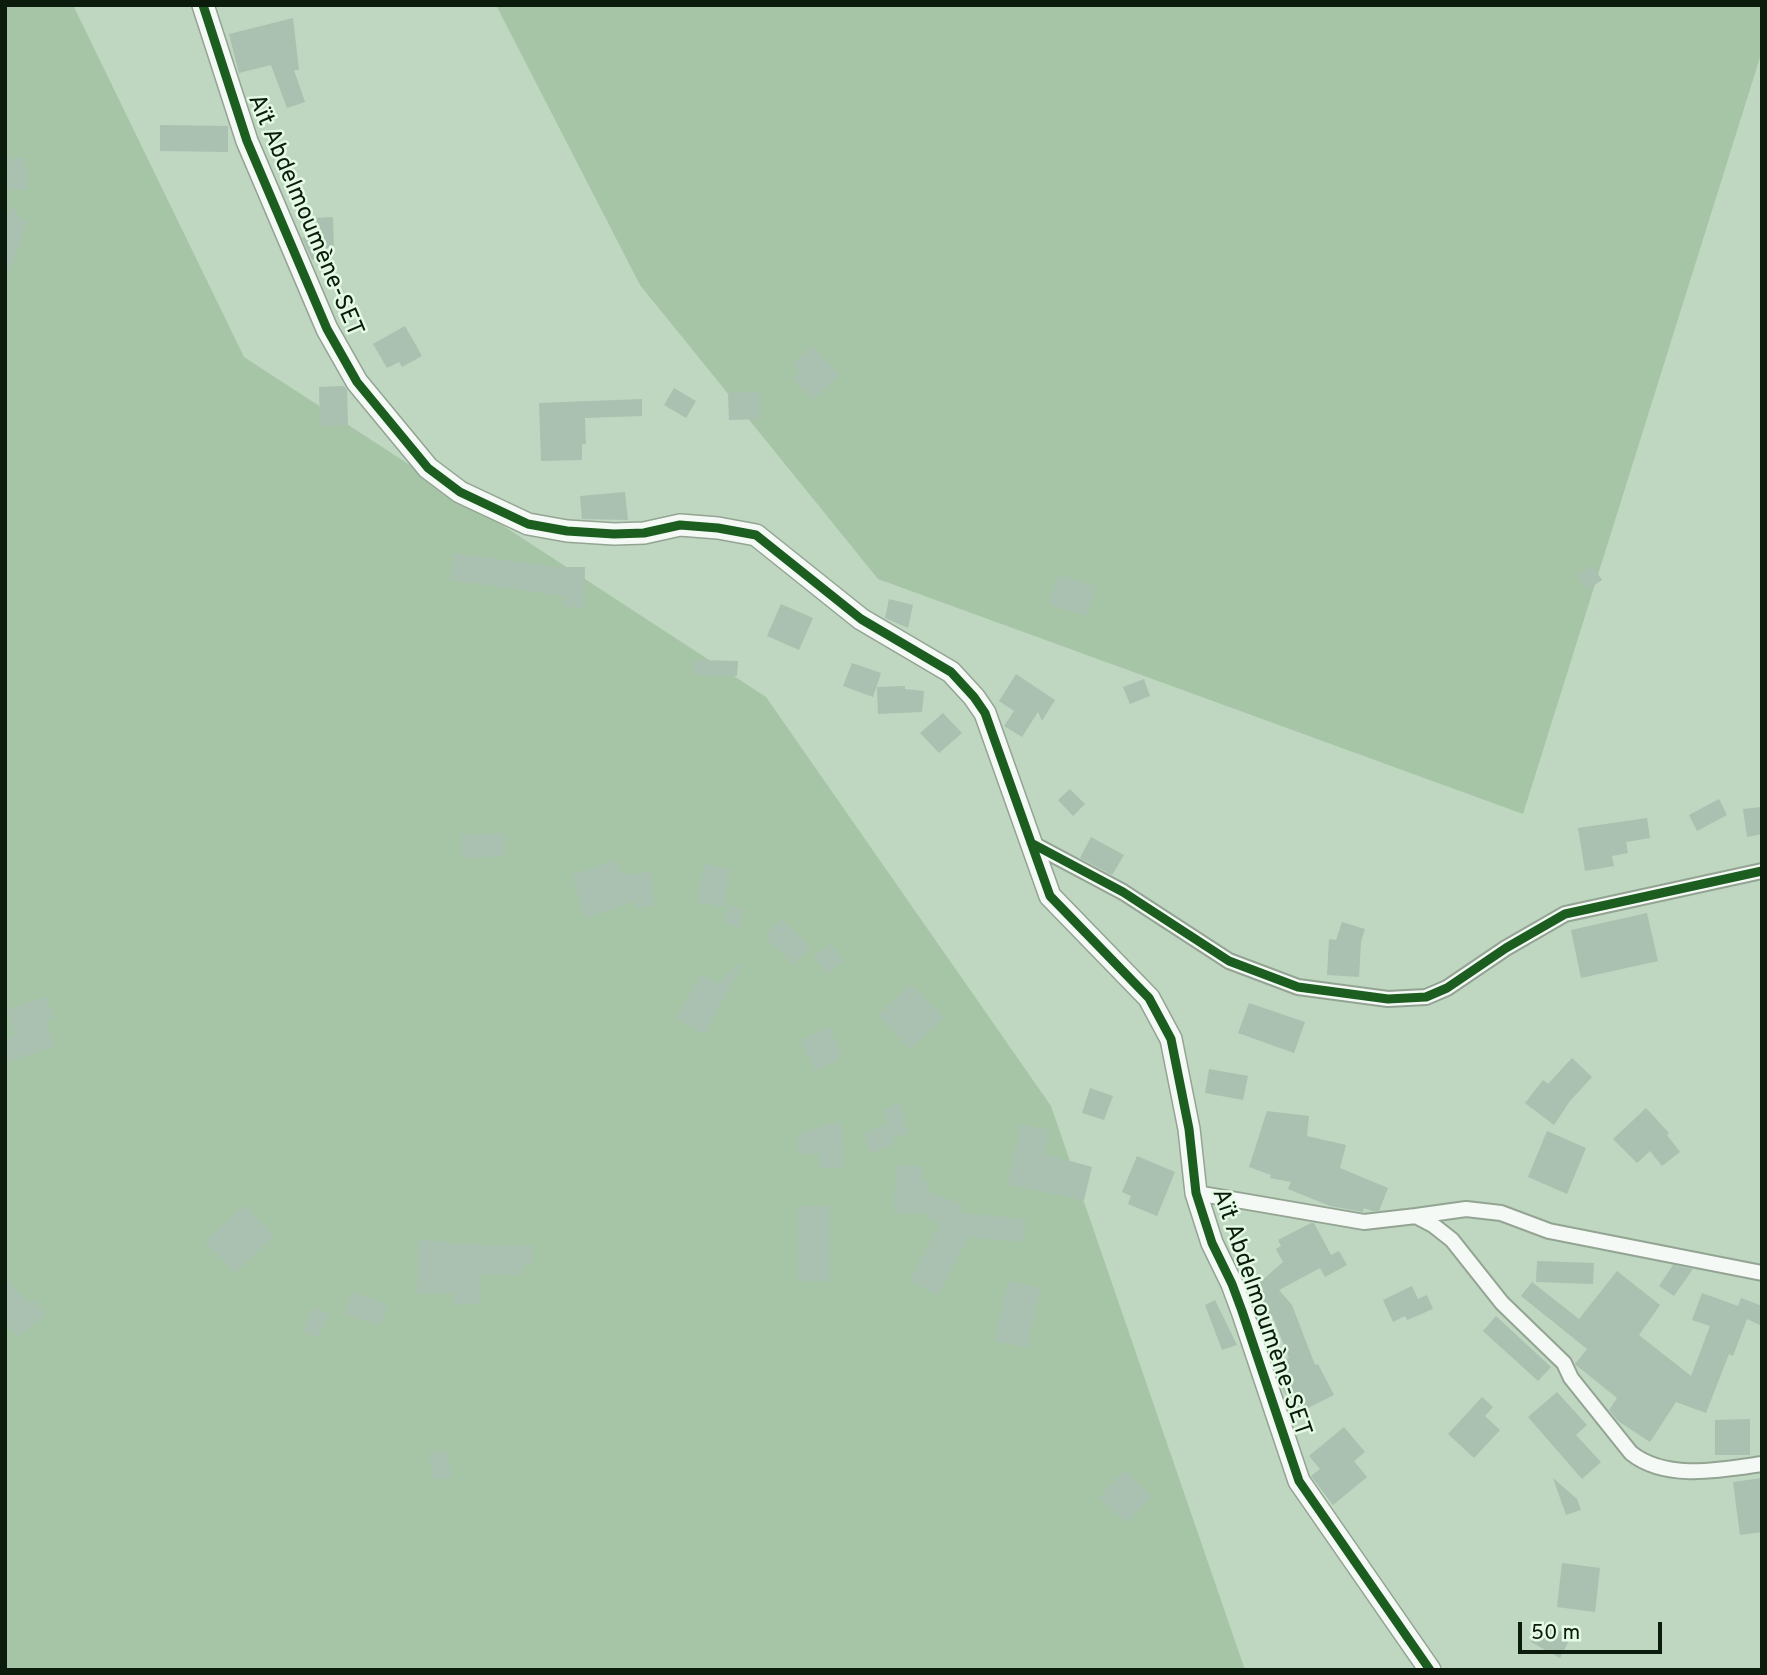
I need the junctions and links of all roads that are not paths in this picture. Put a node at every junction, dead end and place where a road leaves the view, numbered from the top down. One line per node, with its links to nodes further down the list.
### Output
1 (203, 5): 2 (street, Aït Abdelmoumène-SET)
2 (1031, 843): 3 (street); 4 (street, Aït Abdelmoumène-SET)
3 (1762, 871)
4 (1196, 1193): 5 (street); 8 (street, Aït Abdelmoumène-SET)
5 (1416, 1216): 6 (street); 7 (street)
6 (1762, 1273)
7 (1762, 1464)
8 (1430, 1670)

